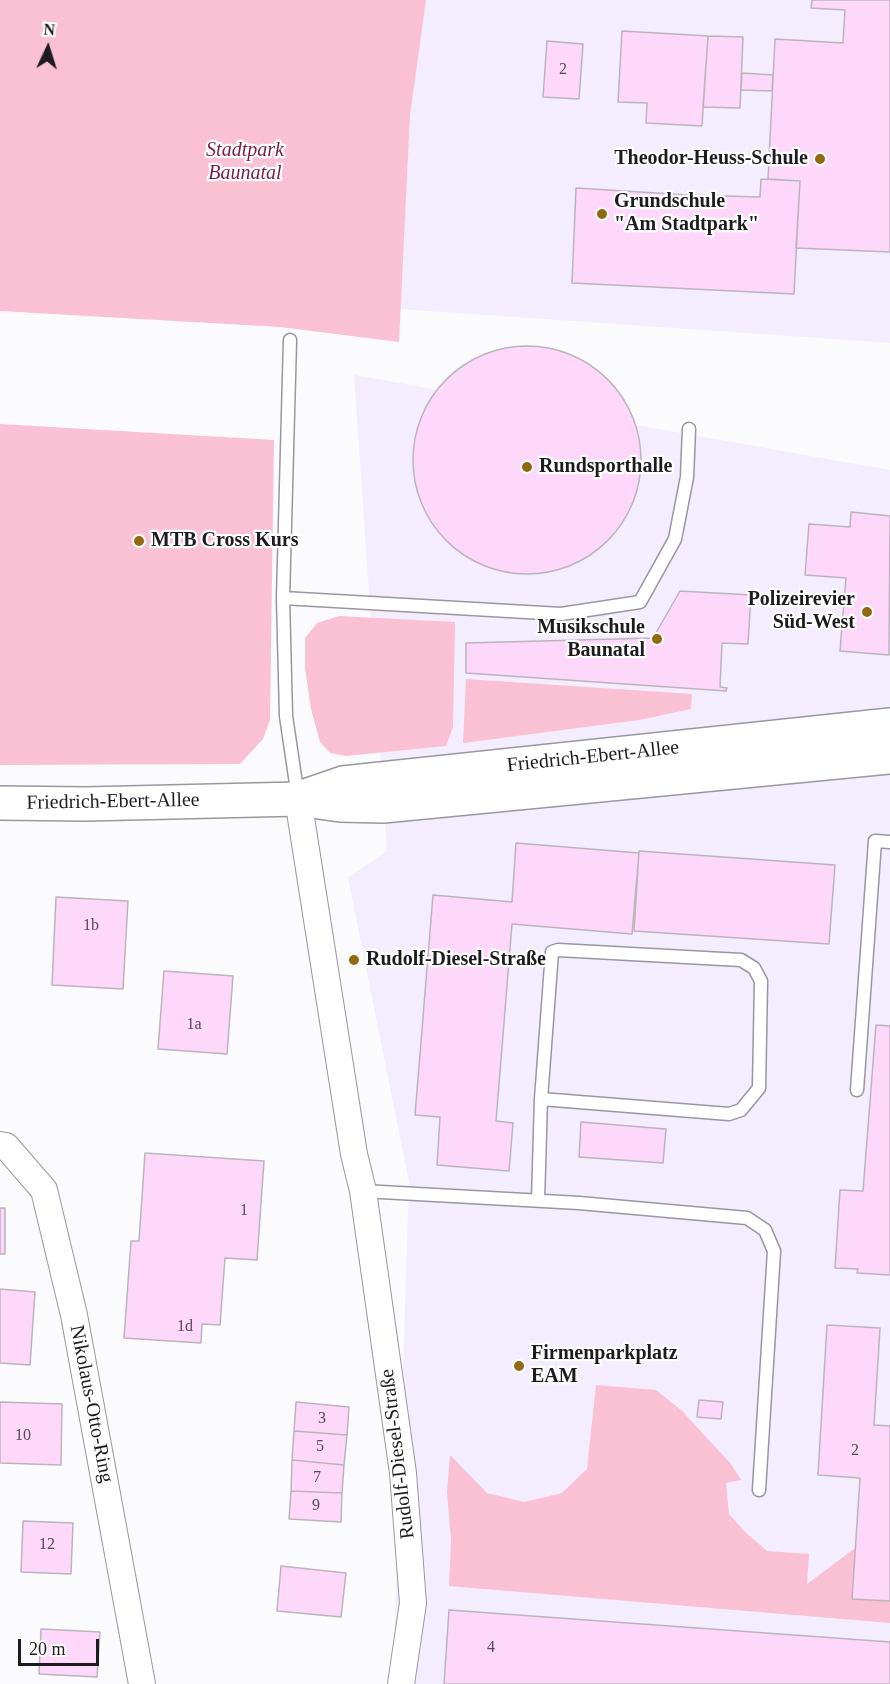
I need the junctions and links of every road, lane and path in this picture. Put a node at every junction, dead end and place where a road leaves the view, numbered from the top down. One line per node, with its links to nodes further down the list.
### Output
1 (290, 340): 3 (lane)
2 (688, 429): 3 (lane)
3 (283, 598): 6 (lane)
4 (890, 725): 6 (street, Friedrich-Ebert-Allee)
5 (890, 757): 6 (street, Friedrich-Ebert-Allee)
6 (298, 799): 7 (street, Friedrich-Ebert-Allee); 12 (street, Rudolf-Diesel-Straße)
7 (0, 802)
8 (890, 842): 9 (lane)
9 (857, 1090)
10 (541, 1099): 10 (lane); 13 (lane)
11 (0, 1145): 15 (street, Nikolaus-Otto-Ring)
12 (363, 1191): 13 (lane); 16 (street, Rudolf-Diesel-Straße)
13 (538, 1200): 14 (lane)
14 (759, 1490)
15 (142, 1684)
16 (401, 1684)

